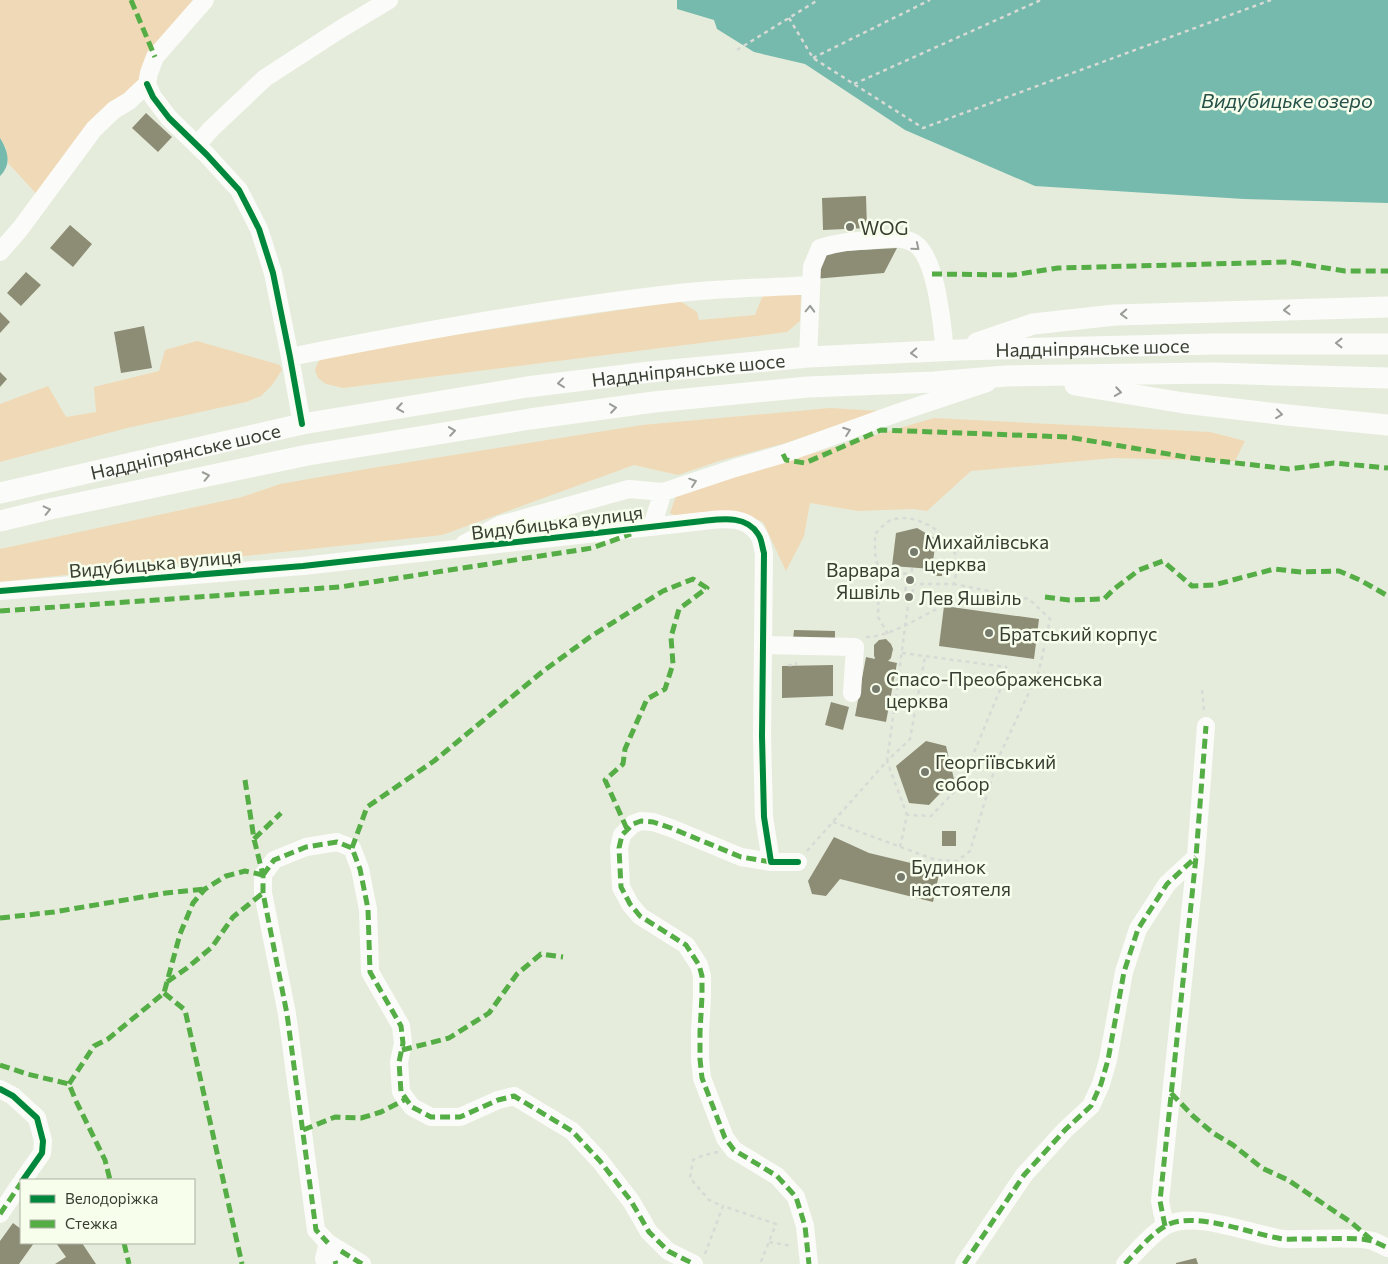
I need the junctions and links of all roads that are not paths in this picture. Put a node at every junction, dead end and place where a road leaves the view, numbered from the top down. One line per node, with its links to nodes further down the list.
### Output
1 (205, 0): 3 (street)
2 (389, 0): 4 (street)
3 (147, 84): 4 (street); 5 (street)
4 (197, 145): 10 (street)
5 (0, 252)
6 (811, 285): 9 (street, one-way to 9); 10 (street); 11 (street, one-way to 6)
7 (1388, 307): 9 (main road, one-way to 9)
8 (1388, 344): 9 (main road, Наддніпрянське шосе, one-way to 9)
9 (951, 350): 11 (main road, Наддніпрянське шосе, one-way to 11)
10 (290, 357): 14 (street)
11 (808, 357): 14 (main road, Наддніпрянське шосе, one-way to 14)
12 (1012, 376): 13 (main road, Наддніпрянське шосе); 15 (main road, one-way to 15); 17 (street, one-way to 12); 18 (main road, Наддніпрянське шосе, one-way to 12)
13 (1388, 378)
14 (302, 424): 16 (main road, Наддніпрянське шосе)
15 (1388, 425)
16 (0, 492)
17 (663, 492): 19 (street); 20 (street)
18 (0, 521)
19 (652, 526): 20 (street, Видубицька вулиця); 22 (street, Видубицька вулиця)
20 (457, 548): 21 (street, Видубицька вулиця)
21 (0, 591)
22 (764, 645): 23 (street); 26 (street, Видубицька вулиця)
23 (852, 693)
24 (1206, 726): 25 (street)
25 (1196, 857): 32 (street); 37 (street)
26 (771, 862): 27 (street); 36 (street)
27 (798, 862)
28 (0, 1089): 29 (street)
29 (24, 1179)
30 (20, 1185): 31 (street)
31 (0, 1214)
32 (1166, 1226): 33 (street); 38 (street)
33 (1388, 1248)
34 (699, 1260): 35 (street)
35 (362, 1264)
36 (809, 1264)
37 (964, 1264)
38 (1125, 1264)

